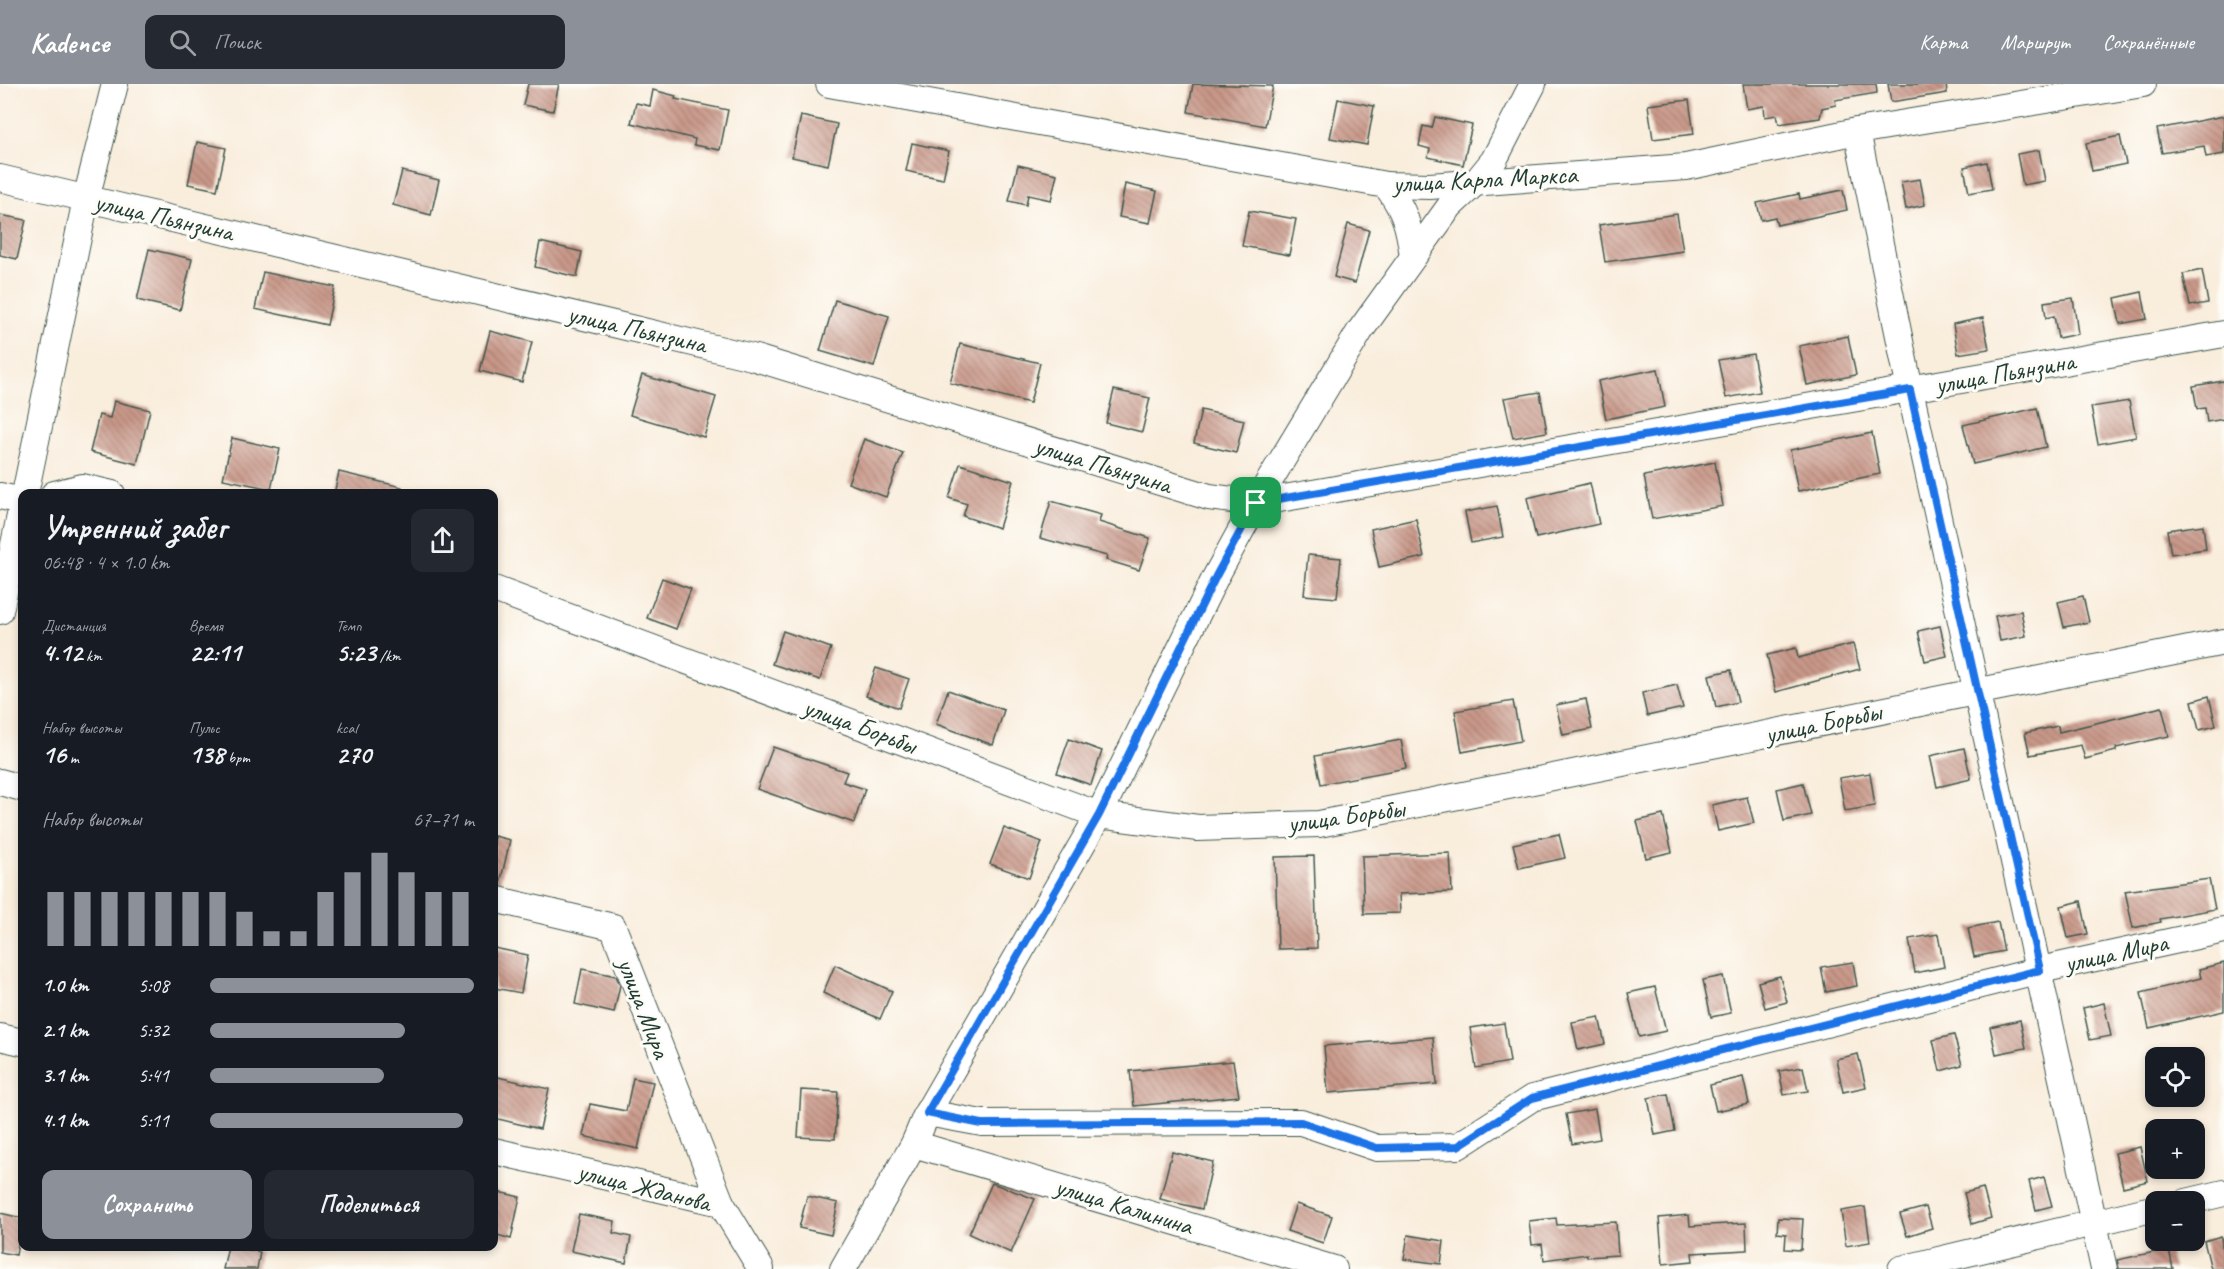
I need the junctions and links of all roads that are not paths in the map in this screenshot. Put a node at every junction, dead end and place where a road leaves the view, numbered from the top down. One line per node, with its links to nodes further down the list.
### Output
1 (116, 84): 9 (street)
2 (829, 84): 8 (street, улица Карла Маркса)
3 (1533, 84): 7 (street)
4 (2143, 84): 5 (street, улица Карла Маркса)
5 (1857, 130): 7 (street, улица Карла Маркса); 12 (street)
6 (0, 178): 9 (street, улица Пьянзина)
7 (1477, 181): 8 (street, улица Карла Маркса); 10 (street)
8 (1386, 185): 10 (street)
9 (86, 199): 13 (street); 18 (street, улица Пьянзина)
10 (1413, 257): 18 (street)
11 (2224, 334): 12 (street, улица Пьянзина)
12 (1910, 390): 18 (street, улица Пьянзина); 23 (street)
13 (26, 489)
14 (72, 489): 15 (street)
15 (93, 489)
16 (0, 496): 17 (street)
17 (18, 500)
18 (1256, 503): 26 (street)
19 (18, 525): 21 (street)
20 (498, 590): 26 (street, улица Борьбы)
21 (0, 611)
22 (2224, 642): 23 (street, улица Борьбы)
23 (1978, 692): 26 (street, улица Борьбы); 29 (street)
24 (0, 782): 25 (street)
25 (18, 787)
26 (1099, 815): 32 (street)
27 (498, 899): 37 (street, улица Мира)
28 (2224, 930): 29 (street, улица Мира)
29 (2040, 970): 32 (street, улица Мира); 39 (street)
30 (0, 1037): 31 (street)
31 (18, 1041)
32 (927, 1113): 33 (street)
33 (914, 1144): 41 (street); 42 (street, улица Калинина)
34 (498, 1152): 37 (street, улица Жданова)
35 (2224, 1193): 36 (street)
36 (2205, 1198)
37 (721, 1203): 40 (street, улица Жданова)
38 (2145, 1210): 39 (street)
39 (2094, 1222): 43 (street); 44 (street)
40 (761, 1269)
41 (843, 1269)
42 (1334, 1269)
43 (1901, 1269)
44 (2104, 1269)

